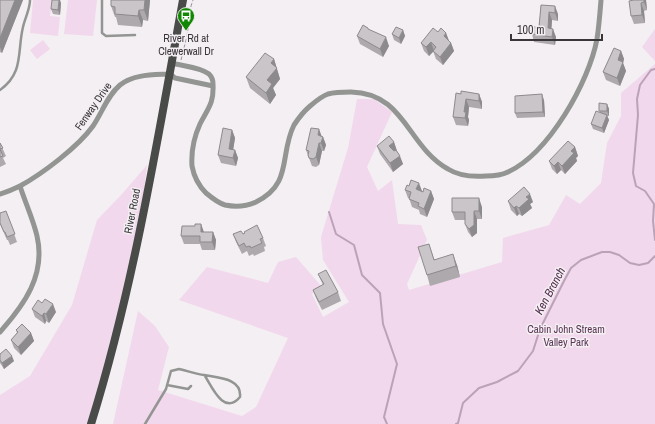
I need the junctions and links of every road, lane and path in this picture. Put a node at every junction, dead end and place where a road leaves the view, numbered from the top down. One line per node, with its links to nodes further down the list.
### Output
1 (30, 0): 11 (lane)
2 (102, 0): 6 (lane)
3 (183, 0): 7 (main road, River Road)
4 (193, 0): 8 (path)
5 (601, 0): 10 (street)
6 (134, 35)
7 (172, 63): 8 (street); 9 (main road, River Road)
8 (180, 65): 10 (street)
9 (170, 74): 10 (street); 12 (street, Fenway Drive); 18 (main road, River Road)
10 (213, 86)
11 (0, 90)
12 (20, 186): 13 (street, Fenway Drive); 14 (street)
13 (0, 194)
14 (0, 332)
15 (205, 376): 15 (lane); 16 (lane)
16 (167, 385): 17 (lane); 19 (lane)
17 (190, 386)
18 (91, 424)
19 (145, 424)

